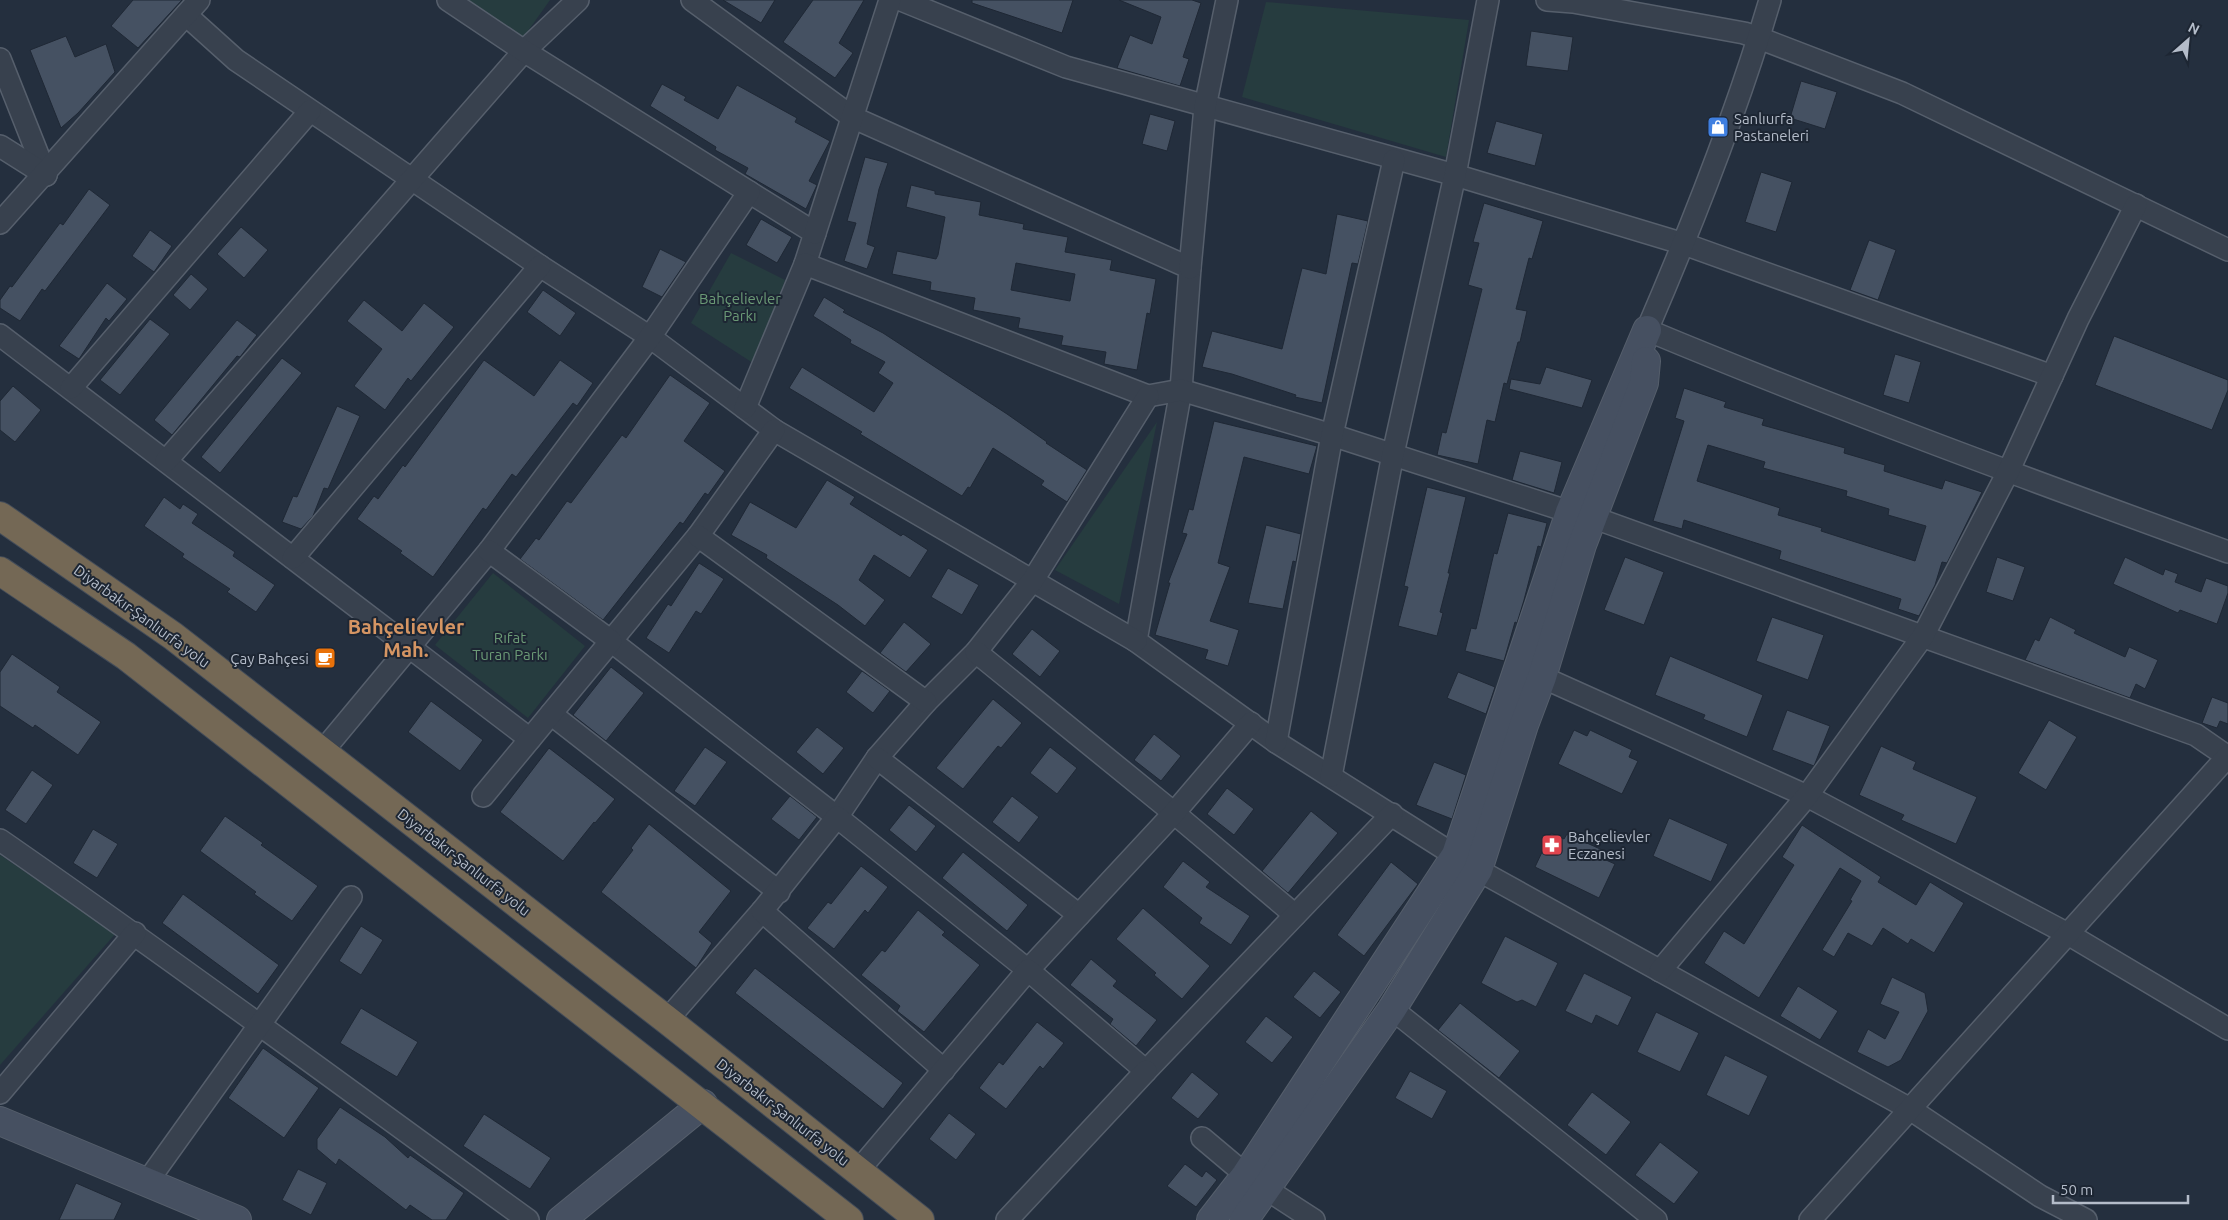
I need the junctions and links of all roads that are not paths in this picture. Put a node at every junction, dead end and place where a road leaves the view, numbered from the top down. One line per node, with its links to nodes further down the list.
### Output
1 (448, 0): 12 (street)
2 (578, 0): 12 (street)
3 (692, 0): 16 (street)
4 (890, 0): 16 (street)
5 (901, 0): 14 (street)
6 (1227, 0): 14 (street)
7 (1488, 0): 20 (street)
8 (1547, 0): 11 (street)
9 (1770, 0): 11 (street)
10 (192, 8): 15 (street); 19 (street)
11 (1759, 38): 23 (street); 26 (street)
12 (524, 51): 21 (street); 22 (street)
13 (0, 58): 19 (street)
14 (1205, 107): 18 (street); 30 (street)
15 (310, 110): 21 (street); 35 (street)
16 (852, 117): 25 (street); 30 (street)
17 (0, 146): 19 (street)
18 (1394, 160): 20 (street); 40 (street)
19 (46, 174): 24 (street)
20 (1455, 175): 26 (street); 41 (street)
21 (412, 180): 29 (street); 42 (street)
22 (749, 192): 25 (street); 33 (street)
23 (2136, 205): 27 (street); 34 (street)
24 (0, 223)
25 (815, 233): 28 (street)
26 (1684, 244): 31 (street); 34 (street)
27 (2228, 250)
28 (805, 264): 37 (street); 38 (street)
29 (540, 266): 33 (street); 50 (street)
30 (1190, 268): 36 (street)
31 (1647, 330): 43 (street); 45 (street)
32 (0, 335): 35 (street)
33 (650, 337): 38 (street); 48 (street)
34 (2052, 376): 43 (street)
35 (71, 388): 42 (street)
36 (1182, 390): 37 (street); 40 (street); 56 (street)
37 (1148, 396): 52 (street)
38 (745, 408): 39 (street)
39 (774, 430): 47 (street); 52 (street)
40 (1332, 435): 41 (street); 64 (street)
41 (1393, 454): 45 (street); 68 (street)
42 (166, 461): 50 (street)
43 (2008, 472): 49 (street); 54 (street)
44 (0, 501): 53 (street)
45 (1581, 514): 54 (street); 59 (street); 75 (street)
46 (0, 516): 53 (highway, Diyarbakır-Şanlıurfa yolu)
47 (698, 536): 55 (street); 60 (street)
48 (488, 550): 55 (street); 57 (street)
49 (2228, 552)
50 (293, 558): 57 (street)
51 (0, 571): 92 (highway)
52 (1033, 580): 56 (street); 58 (street)
53 (173, 636): 65 (highway, Diyarbakır-Şanlıurfa yolu)
54 (1923, 636): 66 (street); 70 (street)
55 (611, 641): 61 (street); 73 (street)
56 (1136, 642): 62 (street)
57 (408, 646): 63 (street); 65 (street)
58 (976, 652): 60 (street); 71 (street)
59 (1542, 677): 70 (street); 75 (street)
60 (926, 702): 67 (street)
61 (551, 714): 63 (street); 76 (street)
62 (1251, 723): 64 (street); 71 (street)
63 (530, 739): 69 (street)
64 (1276, 742): 68 (street)
65 (322, 752): 86 (highway, Diyarbakır-Şanlıurfa yolu)
66 (2228, 756): 82 (street)
67 (877, 758): 73 (street); 79 (street)
68 (1331, 776): 72 (street)
69 (483, 796)
70 (1807, 796): 82 (street); 84 (street)
71 (1174, 813): 79 (street); 80 (street)
72 (1392, 814): 75 (street); 80 (street)
73 (837, 816): 76 (street); 83 (street)
74 (0, 840): 81 (street)
75 (1467, 862): 84 (street); 85 (street); 98 (street)
76 (779, 892): 78 (street)
77 (351, 897): 87 (street)
78 (762, 911): 86 (street); 89 (street)
79 (1079, 915): 83 (street)
80 (1295, 916): 90 (street)
81 (135, 933): 87 (street); 91 (street)
82 (2068, 934): 88 (street); 93 (street)
83 (1028, 970): 89 (street); 90 (street)
84 (1660, 971): 93 (street)
85 (1392, 1009): 98 (street); 108 (street)
86 (667, 1020): 96 (highway, Diyarbakır-Şanlıurfa yolu)
87 (258, 1026): 97 (street); 100 (street)
88 (2228, 1029)
89 (944, 1070): 96 (street)
90 (1146, 1071): 104 (street)
91 (0, 1093)
92 (703, 1104): 101 (street); 102 (highway)
93 (1910, 1109): 109 (street); 110 (street)
94 (0, 1121): 97 (street)
95 (1202, 1138): 98 (street)
96 (858, 1171): 103 (highway, Diyarbakır-Şanlıurfa yolu)
97 (147, 1182): 99 (street)
98 (1256, 1182): 105 (street); 106 (street); 107 (street)
99 (237, 1220)
100 (528, 1220)
101 (561, 1220)
102 (848, 1220)
103 (920, 1220)
104 (1007, 1220)
105 (1211, 1220)
106 (1244, 1220)
107 (1314, 1220)
108 (1656, 1220)
109 (1810, 1220)
110 (2086, 1220)

